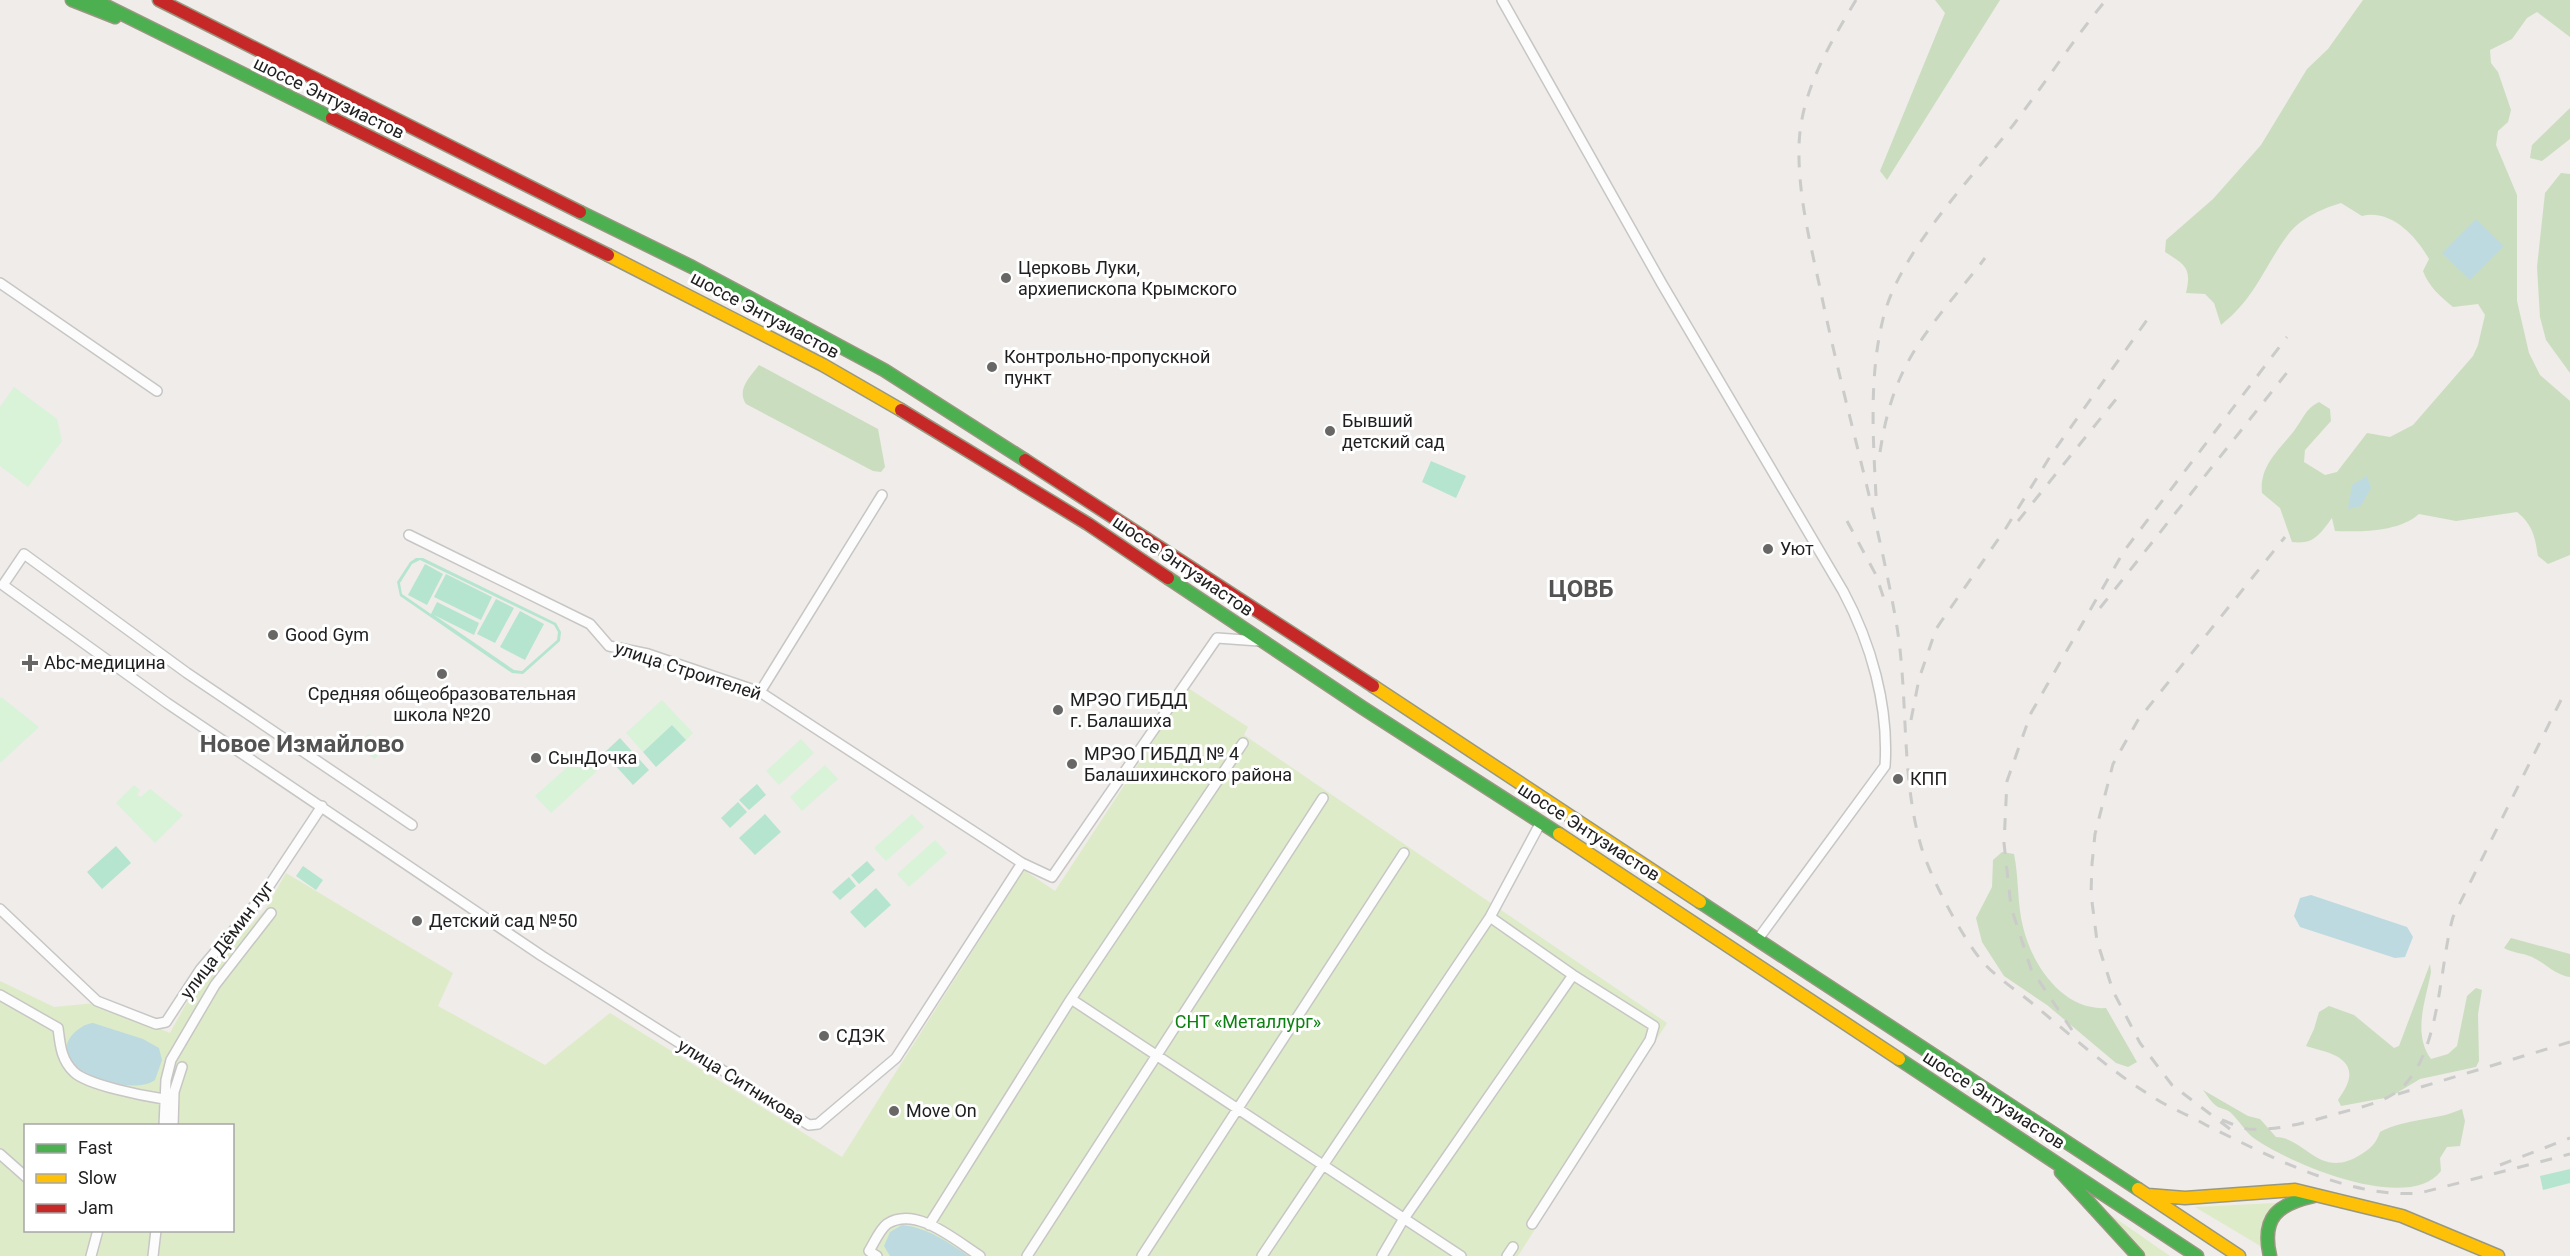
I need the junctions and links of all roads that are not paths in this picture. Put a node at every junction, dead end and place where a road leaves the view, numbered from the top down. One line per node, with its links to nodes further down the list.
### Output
1 (72, 0): 7 (main road)
2 (94, 0): 7 (main road, шоссе Энтузиастов)
3 (159, 0): 6 (main road, шоссе Энтузиастов)
4 (174, 0): 6 (main road)
5 (1502, 0): 24 (street)
6 (187, 14): 24 (main road, шоссе Энтузиастов)
7 (175, 43): 12 (main road, шоссе Энтузиастов)
8 (0, 283): 9 (street)
9 (157, 391)
10 (882, 495): 13 (street)
11 (409, 535): 13 (street, улица Строителей)
12 (1264, 642): 17 (main road, шоссе Энтузиастов); 20 (street, улица Строителей)
13 (760, 692): 20 (street, улица Строителей)
14 (1243, 743): 27 (street)
15 (1323, 798): 28 (street)
16 (322, 806): 18 (street); 20 (street, улица Ситникова); 21 (street, улица Дёмин луг)
17 (1541, 822): 23 (street); 35 (main road, шоссе Энтузиастов)
18 (412, 825)
19 (1404, 854): 31 (street)
20 (1022, 862)
21 (0, 909)
22 (271, 913): 30 (street)
23 (1490, 917): 25 (street); 36 (street)
24 (1758, 939): 38 (main road, шоссе Энтузиастов)
25 (1573, 975): 40 (street); 42 (street)
26 (0, 994): 30 (street)
27 (1071, 999): 28 (street); 41 (street)
28 (1155, 1055): 31 (street); 50 (street)
29 (182, 1067): 33 (street)
30 (164, 1099): 32 (street)
31 (1237, 1109): 36 (street); 51 (street)
32 (164, 1124)
33 (173, 1124)
34 (0, 1154): 37 (street)
35 (2048, 1158): 56 (main road); 57 (main road, шоссе Энтузиастов)
36 (1321, 1166): 40 (street); 52 (street)
37 (24, 1175)
38 (2147, 1195): 39 (main road); 58 (main road, шоссе Энтузиастов)
39 (2321, 1195): 59 (main road); 60 (main road)
40 (1403, 1220): 53 (street); 54 (street)
41 (929, 1224): 48 (street); 49 (street)
42 (1532, 1224)
43 (97, 1232): 46 (street)
44 (156, 1232): 47 (street)
45 (1513, 1247): 55 (street)
46 (91, 1256)
47 (153, 1256)
48 (877, 1256)
49 (980, 1256)
50 (1027, 1256)
51 (1142, 1256)
52 (1262, 1256)
53 (1382, 1256)
54 (1461, 1256)
55 (1508, 1256)
56 (2138, 1256)
57 (2197, 1256)
58 (2239, 1256)
59 (2270, 1256)
60 (2498, 1256)

